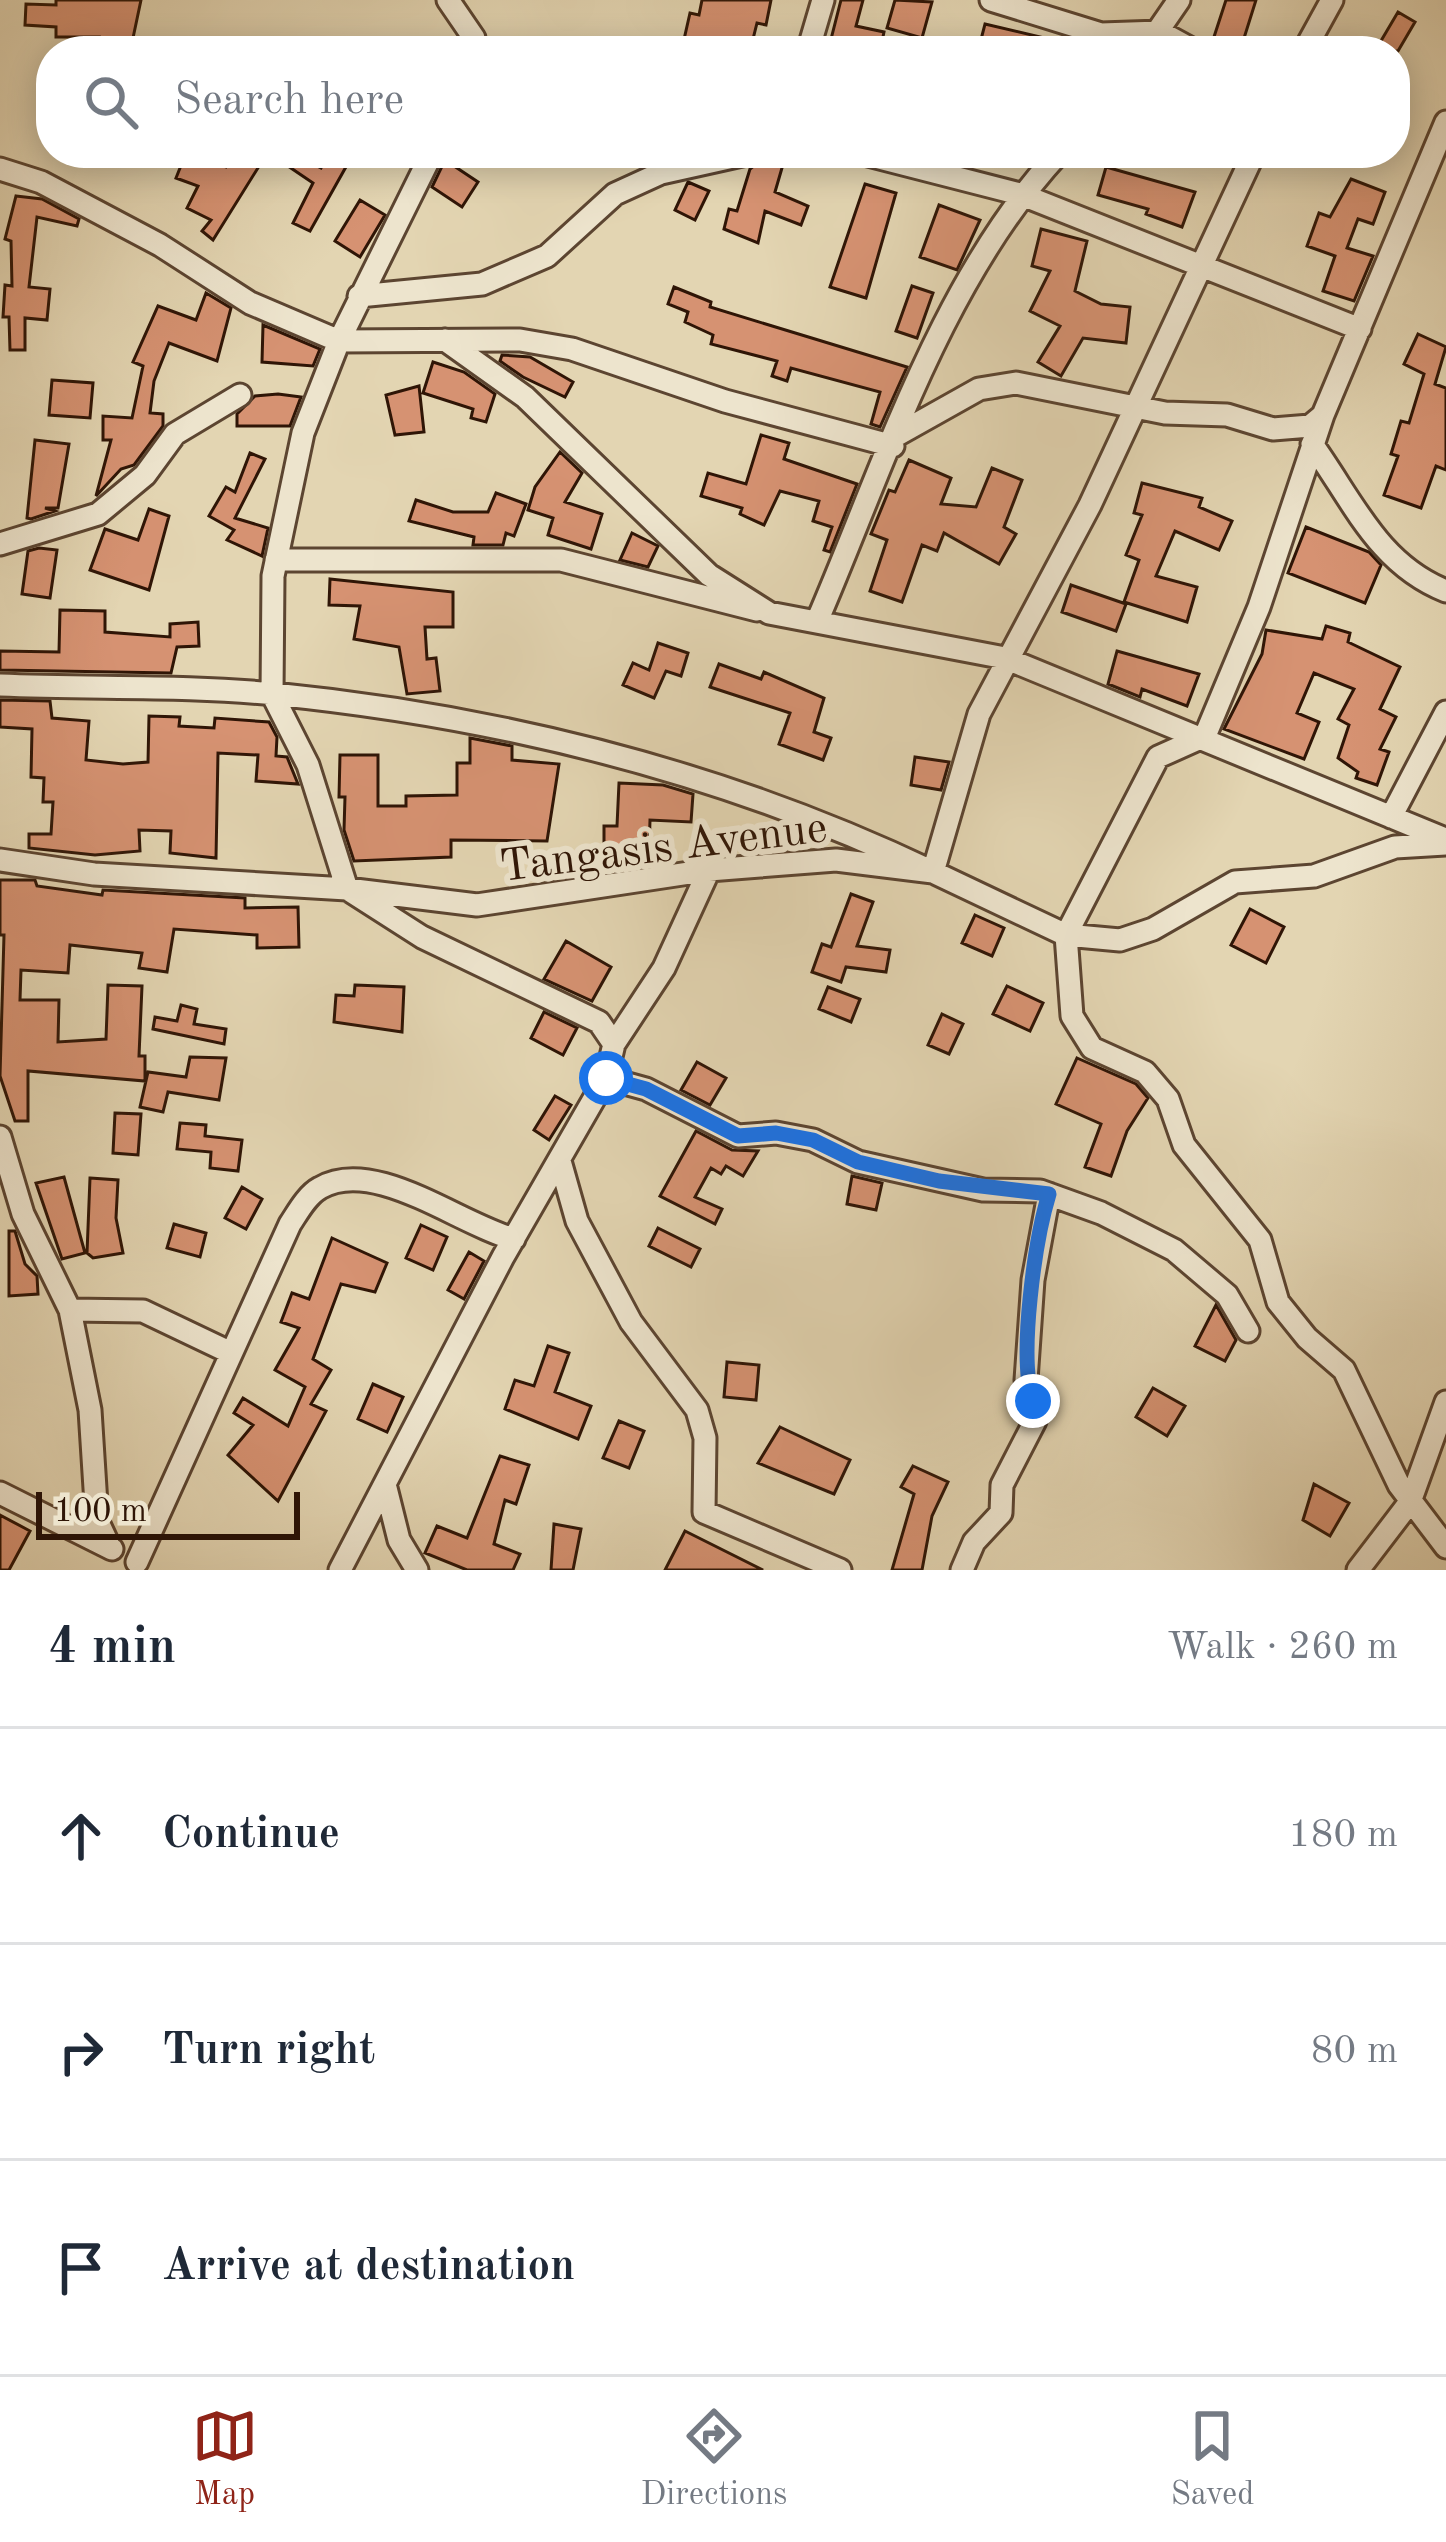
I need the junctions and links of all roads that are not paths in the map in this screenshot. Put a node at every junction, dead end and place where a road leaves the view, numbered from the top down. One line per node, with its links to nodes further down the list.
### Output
1 (448, 0): 7 (street)
2 (824, 0): 8 (street)
3 (991, 0): 6 (street)
4 (1179, 0): 6 (street)
5 (1332, 0): 11 (street)
6 (1160, 32): 9 (street); 10 (street)
7 (473, 36)
8 (813, 36)
9 (1157, 36)
10 (1167, 36)
11 (1312, 36)
12 (1446, 122): 22 (street)
13 (424, 168): 21 (street)
14 (680, 168): 21 (street)
15 (919, 168): 19 (street)
16 (1045, 168): 19 (street)
17 (1247, 168): 20 (street)
18 (0, 169): 23 (street)
19 (1020, 194): 20 (street); 28 (street)
20 (1203, 264): 22 (street); 26 (street)
21 (359, 296): 23 (street)
22 (1360, 329): 27 (street)
23 (339, 340): 24 (street); 31 (street)
24 (445, 340): 28 (street); 33 (street)
25 (240, 395): 30 (street)
26 (1137, 405): 27 (street); 28 (street); 35 (street)
27 (1323, 415): 29 (street)
28 (895, 440): 34 (street)
29 (1312, 444): 32 (street); 40 (street)
30 (0, 544)
31 (276, 560): 33 (street); 37 (street)
32 (1446, 591)
33 (769, 613): 34 (street)
34 (818, 619): 35 (street)
35 (1005, 658): 39 (street); 46 (street)
36 (0, 685): 37 (street)
37 (272, 694): 46 (street); 47 (street)
38 (1446, 712): 42 (street)
39 (1149, 715): 40 (street); 41 (street)
40 (1204, 736): 41 (street); 42 (street)
41 (1158, 757): 48 (street)
42 (1391, 817): 43 (street)
43 (1446, 842): 48 (street, Tangasis Avenue)
44 (0, 860): 47 (street, Tangasis Avenue)
45 (709, 870): 46 (street, Tangasis Avenue); 47 (street, Tangasis Avenue); 49 (street)
46 (933, 872): 48 (street, Tangasis Avenue)
47 (346, 889): 49 (street)
48 (1066, 935): 61 (street)
49 (614, 1044): 50 (street)
50 (606, 1078): 52 (street); 53 (street)
51 (0, 1136): 55 (street)
52 (560, 1161): 54 (street); 65 (street)
53 (1049, 1194): 56 (street); 68 (street)
54 (514, 1239): 57 (street); 59 (street)
55 (70, 1310): 57 (street); 63 (street)
56 (1248, 1331)
57 (229, 1352): 64 (street)
58 (1446, 1402): 61 (street)
59 (386, 1488): 66 (street); 67 (street)
60 (0, 1492): 63 (street)
61 (1410, 1502): 62 (street); 69 (street)
62 (1446, 1547)
63 (110, 1548): 64 (street)
64 (142, 1566)
65 (832, 1569)
66 (340, 1570)
67 (417, 1570)
68 (962, 1570)
69 (1358, 1570)

